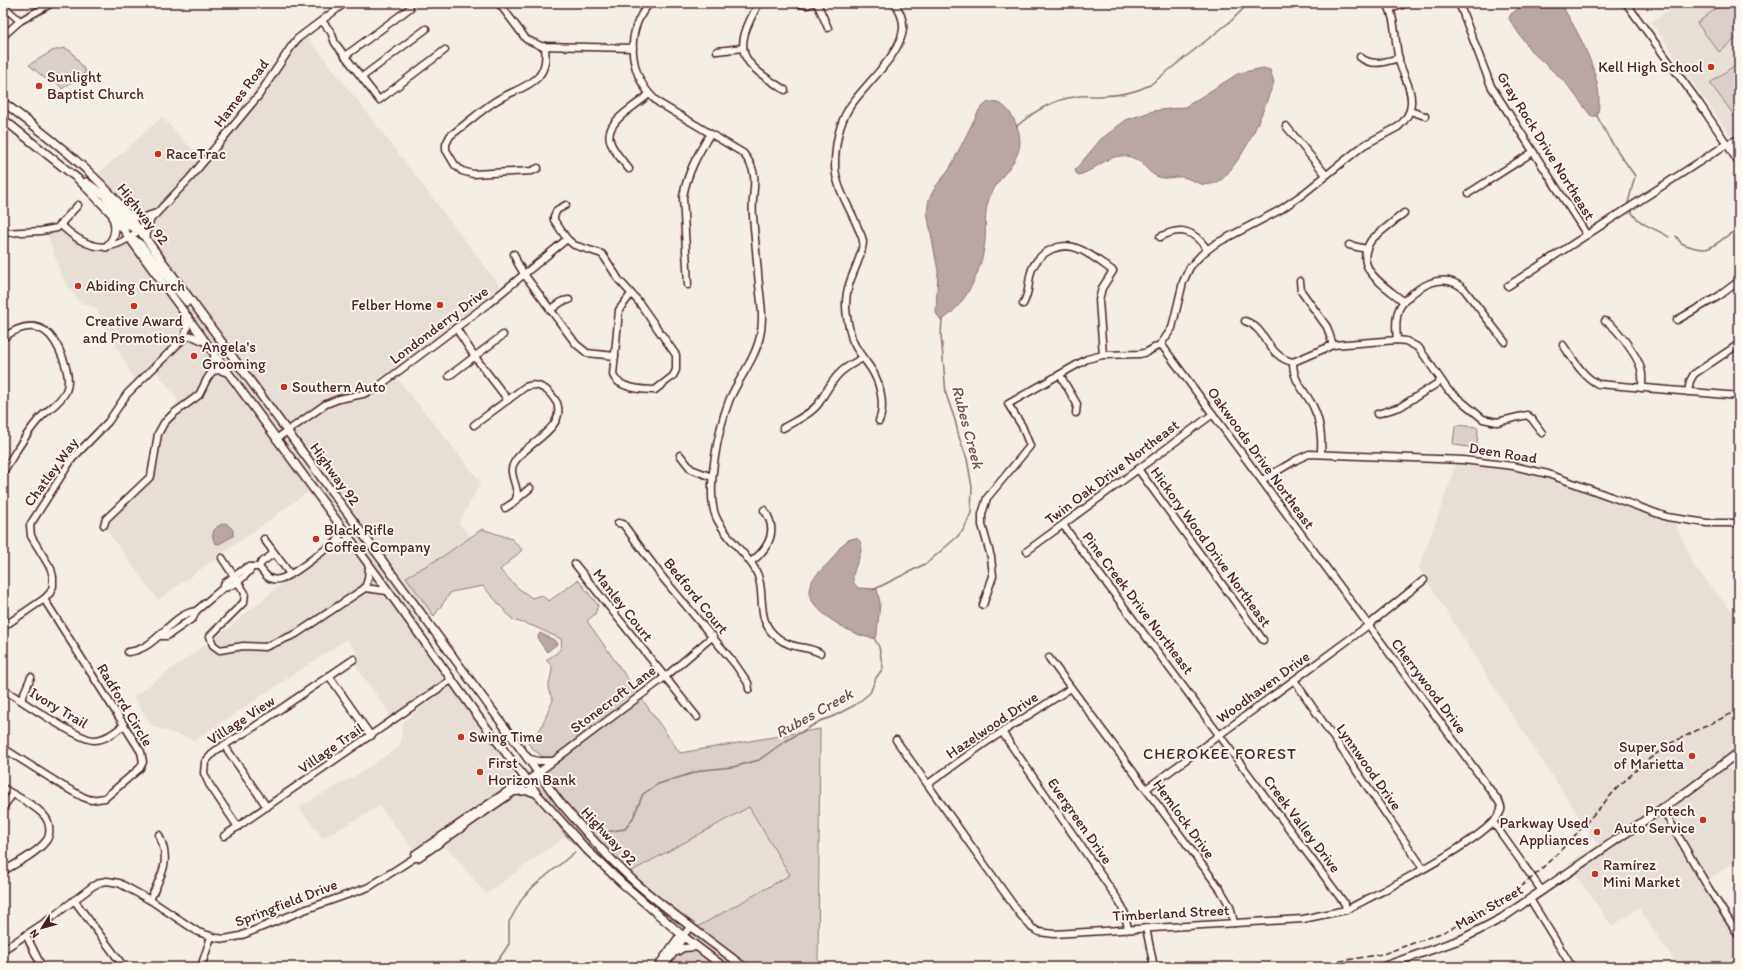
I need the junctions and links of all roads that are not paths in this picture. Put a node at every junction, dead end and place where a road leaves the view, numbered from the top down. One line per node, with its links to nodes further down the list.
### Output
1 (52, 3): 17 (street)
2 (345, 3): 18 (street, Hames Road)
3 (500, 3): 22 (street)
4 (650, 3): 23 (street)
5 (759, 3): 24 (street)
6 (793, 3): 7 (street)
7 (813, 3)
8 (817, 3): 19 (street)
9 (895, 3): 99 (street)
10 (1387, 3): 16 (street)
11 (1407, 3): 16 (street)
12 (1459, 3): 41 (street, Gray Rock Drive Northeast)
13 (1626, 3): 40 (street)
14 (3, 6): 17 (street)
15 (410, 8): 27 (street)
16 (1390, 9): 29 (street)
17 (20, 21): 21 (street)
18 (322, 21): 27 (street); 54 (street, Hames Road)
19 (828, 28)
20 (426, 29): 30 (street)
21 (3, 36)
22 (545, 46): 23 (street); 44 (street)
23 (632, 48): 32 (street)
24 (743, 48): 26 (street); 31 (street)
25 (445, 50): 30 (street)
26 (717, 51)
27 (345, 56): 30 (street)
28 (1360, 57): 29 (street)
29 (1399, 58): 34 (street)
30 (362, 77)
31 (785, 90)
32 (649, 94): 38 (street); 45 (street)
33 (3, 102): 51 (main road, Highway 92)
34 (1410, 111): 35 (street); 46 (street)
35 (1425, 116)
36 (3, 119): 47 (main road, Highway 92)
37 (1286, 126): 46 (street)
38 (710, 134): 72 (street); 123 (street)
39 (1739, 139): 40 (street)
40 (1727, 144): 42 (street); 43 (street); 59 (street)
41 (1533, 152): 48 (street); 59 (street, Gray Rock Drive Northeast)
42 (1739, 152)
43 (1739, 164)
44 (538, 168)
45 (629, 169)
46 (1326, 175): 66 (street)
47 (78, 179): 53 (main road, Highway 92); 57 (main road)
48 (1469, 193)
49 (78, 205): 56 (street)
50 (566, 205): 63 (street)
51 (127, 213): 54 (main road); 57 (main road, Highway 92)
52 (1404, 213): 67 (street)
53 (112, 214): 61 (main road, Highway 92); 65 (main road)
54 (155, 214): 55 (street, Hames Road)
55 (150, 220): 57 (street, Hames Road); 62 (main road)
56 (61, 225): 58 (street); 65 (street)
57 (140, 230): 61 (street, Hames Road); 62 (main road, Highway 92)
58 (3, 233)
59 (1587, 235): 73 (street)
60 (1160, 237): 66 (street)
61 (129, 238): 65 (street, Hames Road); 79 (main road); 80 (main road, Highway 92)
62 (146, 238): 79 (main road, Highway 92)
63 (567, 239): 69 (street, Londonderry Drive); 74 (street)
64 (1349, 244): 67 (street)
65 (106, 247)
66 (1207, 249): 91 (street)
67 (1366, 249): 76 (street)
68 (514, 254): 69 (street)
69 (524, 274): 78 (street); 84 (street, Londonderry Drive)
70 (1300, 281): 93 (street)
71 (1739, 281): 81 (street)
72 (688, 285)
73 (1508, 286)
74 (631, 294): 97 (street); 97 (street)
75 (569, 300): 78 (street)
76 (1403, 301): 88 (street); 90 (street)
77 (1023, 304): 96 (street)
78 (550, 310): 97 (street)
79 (200, 312): 116 (main road, Highway 92)
80 (185, 314): 87 (street); 89 (main road, Highway 92)
81 (1677, 320)
82 (1245, 321): 100 (street)
83 (1605, 321): 106 (street)
84 (456, 328): 98 (street); 116 (street, Londonderry Drive)
85 (503, 335): 98 (street)
86 (3, 338): 122 (street)
87 (184, 338): 89 (street); 150 (street, Chatley Way)
88 (1396, 340): 93 (street); 105 (street)
89 (205, 342): 95 (main road, Highway 92)
90 (1505, 342)
91 (1161, 344): 96 (street); 111 (street, Oakwoods Drive Northeast)
92 (1739, 344): 107 (street)
93 (1333, 345): 100 (street)
94 (1563, 345): 106 (street)
95 (214, 353): 101 (street); 102 (main road, Highway 92)
96 (1104, 354): 103 (street)
97 (615, 356)
98 (475, 357): 104 (street); 109 (street)
99 (863, 358): 113 (street); 115 (street)
100 (1293, 362): 119 (street)
101 (213, 371): 102 (street); 132 (street)
102 (228, 373): 118 (main road, Highway 92)
103 (1060, 375): 110 (street); 151 (street)
104 (450, 376)
105 (1441, 381): 112 (street); 117 (street)
106 (1642, 388): 107 (street)
107 (1688, 392): 108 (street)
108 (1739, 396)
109 (508, 400): 114 (street); 126 (street)
110 (1076, 413)
111 (1213, 414): 121 (street, Twin Oak Drive Northeast); 124 (street, Oakwoods Drive Northeast)
112 (1376, 414)
113 (879, 421)
114 (474, 425)
115 (783, 428)
116 (287, 431): 118 (street, Londonderry Drive); 179 (main road, Highway 92)
117 (1542, 433)
118 (276, 439): 129 (main road, Highway 92)
119 (1321, 454): 124 (street, Deen Road); 131 (street, Deen Road)
120 (680, 455): 123 (street)
121 (1138, 469): 133 (street, Twin Oak Drive Northeast); 155 (street, Hickory Wood Drive Northeast)
122 (3, 472)
123 (712, 477): 140 (street)
124 (1262, 480): 148 (street, Oakwoods Drive Northeast)
125 (530, 488): 126 (street)
126 (516, 500): 127 (street)
127 (505, 508)
128 (764, 510): 140 (street)
129 (336, 520): 135 (street); 136 (main road, Highway 92)
130 (618, 523): 154 (street, Bedford Court)
131 (1739, 523)
132 (104, 525)
133 (1063, 525): 137 (street, Twin Oak Drive Northeast); 168 (street, Pine Creek Drive Northeast)
134 (264, 539): 138 (street)
135 (336, 543): 136 (street); 144 (street)
136 (354, 545): 142 (main road, Highway 92)
137 (1027, 551)
138 (274, 553): 143 (street); 144 (street)
139 (222, 558): 145 (street)
140 (751, 562): 157 (street)
141 (575, 564): 162 (street, Manley Court)
142 (369, 566): 147 (street); 149 (main road, Highway 92)
143 (259, 567): 144 (street); 145 (street)
144 (290, 574)
145 (236, 578): 147 (street); 156 (street)
146 (1424, 580): 152 (street, Woodhaven Drive)
147 (365, 588): 149 (street)
148 (1340, 588): 152 (street, Cherrywood Drive)
149 (387, 591): 163 (main road, Highway 92)
150 (44, 600): 153 (street); 171 (street, Radford Circle)
151 (983, 605)
152 (1367, 625): 164 (street, Woodhaven Drive); 189 (street, Cherrywood Drive)
153 (3, 627)
154 (713, 636): 162 (street, Stonecroft Lane); 167 (street, Bedford Court)
155 (1263, 640)
156 (128, 652)
157 (820, 653)
158 (1049, 658): 165 (street, Hemlock Drive)
159 (354, 659): 161 (street, Village View)
160 (31, 676): 169 (street)
161 (329, 676): 174 (street); 176 (street, Village View)
162 (665, 677): 170 (street, Manley Court); 180 (street, Stonecroft Lane)
163 (451, 680): 174 (street, Village Trail); 182 (main road, Highway 92)
164 (1294, 680): 173 (street, Woodhaven Drive); 198 (street, Lynnwood Drive)
165 (1071, 688): 172 (street, Hazelwood Drive); 185 (street, Hemlock Drive)
166 (3, 689): 169 (street, Ivory Trail)
167 (749, 689)
168 (1192, 697): 173 (street, Creek Valley Drive)
169 (21, 700): 171 (street, Ivory Trail)
170 (697, 717)
171 (124, 725): 177 (street, Radford Circle)
172 (1002, 732): 183 (street, Hazelwood Drive); 209 (street, Evergreen Drive)
173 (1220, 734): 185 (street, Woodhaven Drive); 204 (street, Creek Valley Drive)
174 (371, 736): 191 (street, Village Trail)
175 (896, 740): 183 (street, Timberland Street)
176 (224, 745): 191 (street); 194 (street, Village View)
177 (3, 748)
178 (1739, 752): 192 (main road, Main Street)
179 (526, 757): 180 (street); 181 (main road, Highway 92)
180 (553, 761): 181 (street, Stonecroft Lane)
181 (538, 773): 182 (street, Stonecroft Lane); 207 (main road, Highway 92)
182 (527, 781): 186 (street, Springfield Drive); 188 (main road, Highway 92); 197 (street, Springfield Drive)
183 (928, 784): 209 (street, Timberland Street)
184 (3, 788): 187 (street)
185 (1146, 789): 206 (street, Hemlock Drive)
186 (512, 793): 188 (street); 197 (street, Springfield Drive)
187 (13, 794): 190 (street); 199 (street)
188 (537, 794): 212 (main road, Highway 92)
189 (1497, 799): 193 (street, Timberland Street)
190 (3, 806)
191 (267, 807): 194 (street, Village Trail)
192 (1662, 808): 200 (main road, Main Street); 208 (street)
193 (1493, 822): 198 (street, Timberland Street); 200 (street)
194 (238, 827): 196 (street, Village Trail)
195 (159, 835): 203 (street)
196 (224, 836)
197 (414, 858): 214 (street, Springfield Drive)
198 (1423, 868): 204 (street, Timberland Street)
199 (3, 871)
200 (1542, 891): 201 (main road, Main Street)
201 (1530, 899): 226 (main road, Main Street); 227 (street)
202 (74, 900): 203 (street, Springfield Drive); 211 (street, Springfield Drive); 220 (street)
203 (150, 900): 214 (street, Springfield Drive)
204 (1346, 910): 206 (street, Timberland Street)
205 (1739, 922): 208 (street)
206 (1234, 923): 210 (street, Timberland Street)
207 (690, 927): 212 (street); 224 (main road, Highway 92)
208 (1733, 927): 213 (street)
209 (1128, 928): 210 (street, Timberland Street)
210 (1146, 928): 225 (street)
211 (26, 935): 216 (street, Springfield Drive); 219 (street)
212 (683, 936): 215 (main road, Highway 92); 217 (street); 221 (street)
213 (1739, 936)
214 (211, 937): 218 (street)
215 (697, 947): 217 (street); 223 (main road, Highway 92)
216 (3, 950)
217 (674, 954): 222 (street)
218 (202, 964)
219 (42, 967)
220 (124, 967)
221 (657, 967)
222 (664, 967)
223 (724, 967)
224 (744, 967)
225 (1154, 967)
226 (1382, 967)
227 (1572, 967)

